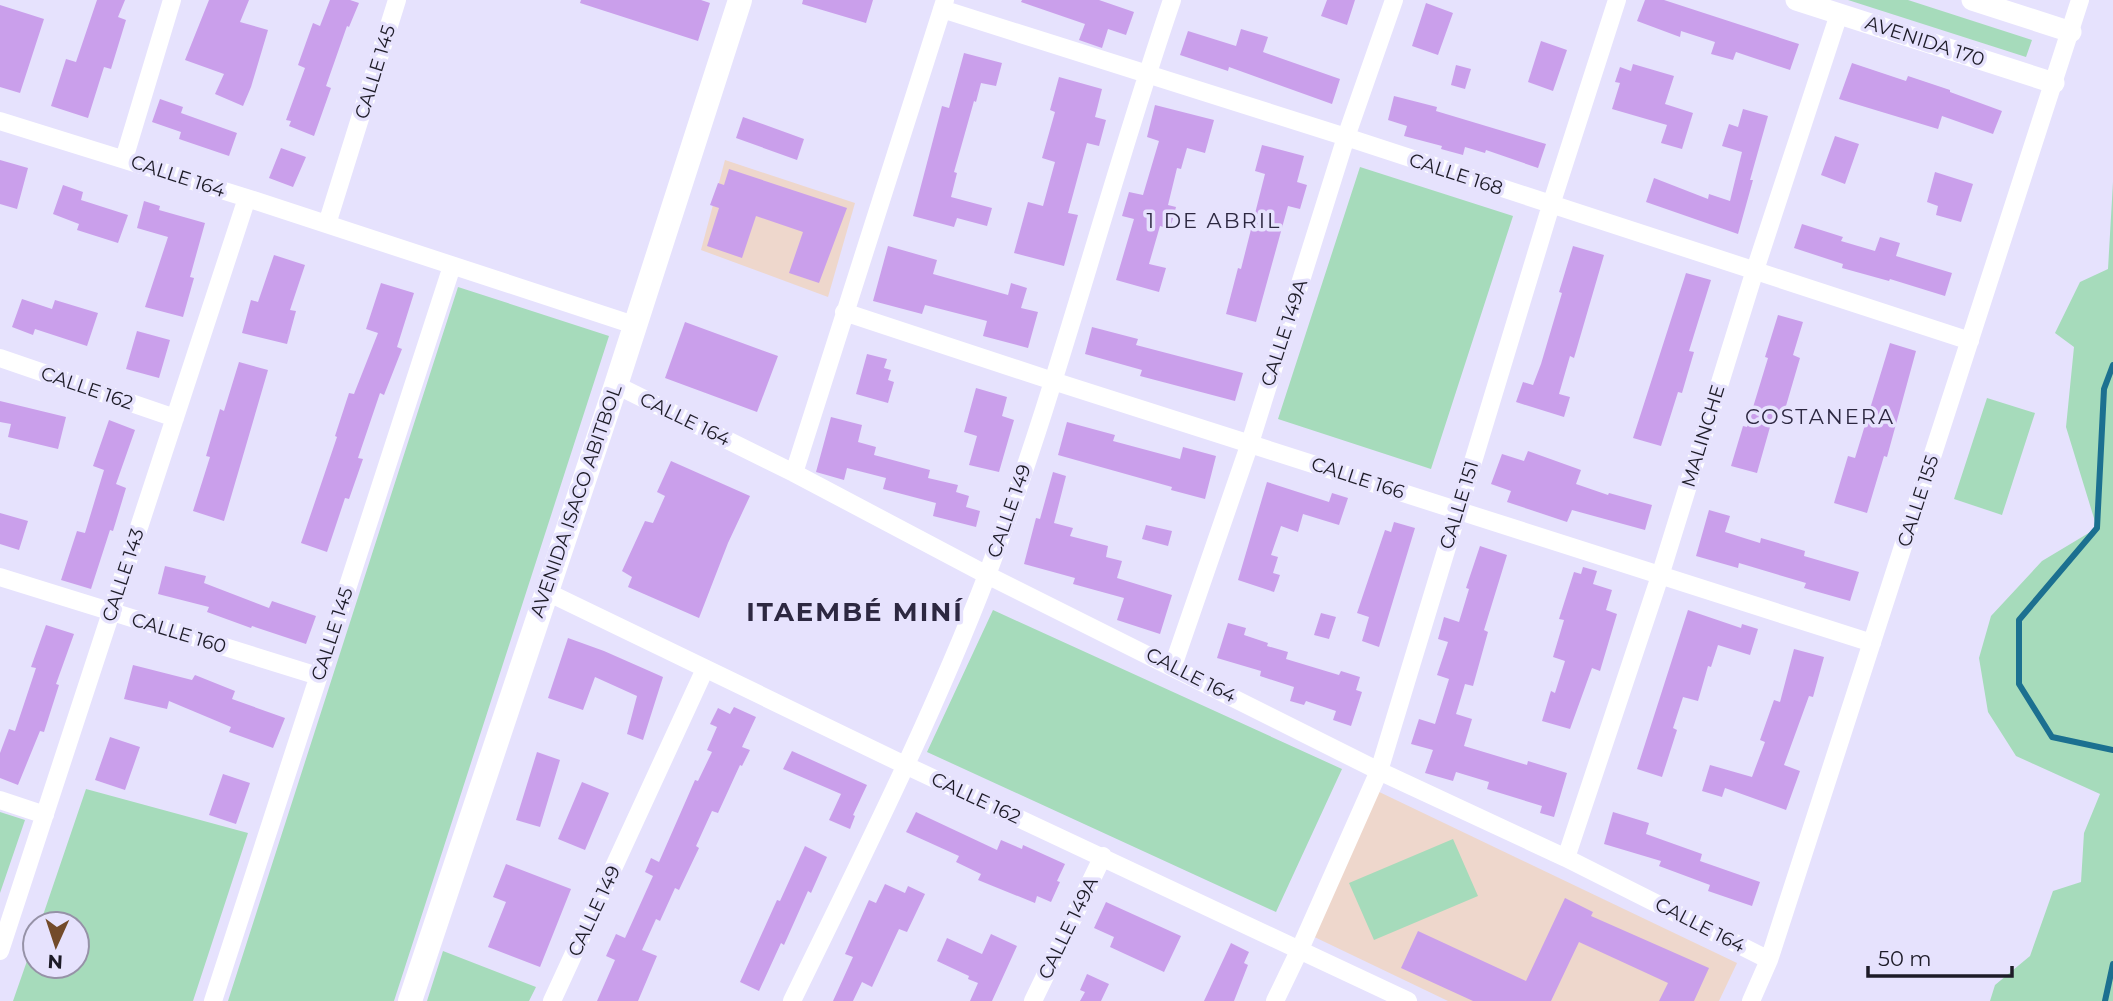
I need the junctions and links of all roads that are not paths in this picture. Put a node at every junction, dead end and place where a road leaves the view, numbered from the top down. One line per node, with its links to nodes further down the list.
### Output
1 (172, 0): 17 (street)
2 (397, 0): 20 (street, CALLE 145)
3 (740, 0): 24 (main road, AVENIDA ISACO ABITBOL)
4 (1172, 0): 13 (street, CALLE 149)
5 (1394, 0): 16 (street, CALLE 149A)
6 (1617, 0): 19 (street, CALLE 151)
7 (1796, 0): 11 (street, AVENIDA 170)
8 (1972, 0): 12 (street)
9 (2080, 0): 12 (street, CALLE 155)
10 (943, 4): 13 (street, CALLE 168); 23 (street)
11 (1839, 14): 14 (street, AVENIDA 170); 22 (street, MALINCHE)
12 (2071, 32): 14 (street, CALLE 155)
13 (1146, 75): 16 (street, CALLE 168); 27 (street, CALLE 149)
14 (2054, 83): 25 (street, CALLE 155)
15 (0, 121): 17 (street, CALLE 164)
16 (1346, 137): 19 (street, CALLE 168); 30 (street, CALLE 149A)
17 (124, 159): 18 (street, CALLE 164)
18 (247, 198): 20 (street, CALLE 164); 29 (street, CALLE 143)
19 (1551, 205): 22 (street, CALLE 168); 32 (street, CALLE 151)
20 (327, 224): 21 (street, CALLE 164)
21 (452, 266): 24 (street, CALLE 164); 41 (street, CALLE 145)
22 (1755, 270): 25 (street, CALLE 168); 34 (street, MALINCHE)
23 (844, 312): 27 (street, CALLE 166); 31 (street)
24 (634, 326): 28 (main road, AVENIDA ISACO ABITBOL)
25 (1970, 341): 38 (street, CALLE 155)
26 (0, 358): 29 (street, CALLE 162)
27 (1053, 381): 30 (street, CALLE 166); 33 (street, CALLE 149)
28 (615, 385): 31 (street, CALLE 164); 36 (main road, AVENIDA ISACO ABITBOL)
29 (175, 418): 37 (street, CALLE 143)
30 (1250, 443): 32 (street, CALLE 166); 39 (street, CALLE 149A)
31 (793, 473): 33 (street, CALLE 164)
32 (1457, 510): 34 (street, CALLE 166); 43 (street, CALLE 151)
33 (987, 575): 39 (street, CALLE 164); 42 (street, CALLE 149)
34 (1660, 576): 38 (street, CALLE 166); 47 (street, MALINCHE)
35 (0, 577): 37 (street, CALLE 160)
36 (545, 591): 40 (street, CALLE 162); 52 (main road, AVENIDA ISACO ABITBOL)
37 (111, 613): 41 (street, CALLE 160); 45 (street, CALLE 143)
38 (1872, 643): 50 (street, CALLE 155)
39 (1174, 666): 43 (street, CALLE 164)
40 (705, 669): 42 (street, CALLE 162); 53 (street, CALLE 149)
41 (318, 676): 51 (street, CALLE 145)
42 (907, 766): 46 (street, CALLE 162); 54 (street, CALLE 149)
43 (1379, 771): 47 (street, CALLE 164); 48 (street, CALLE 151)
44 (0, 800): 45 (street)
45 (45, 815): 49 (street, CALLE 143)
46 (1103, 856): 48 (street, CALLE 162); 55 (street, CALLE 149A)
47 (1566, 858): 50 (street, CALLE 164)
48 (1300, 949): 56 (street, CALLE 151); 57 (street, CALLE 162)
49 (0, 951)
50 (1769, 960): 58 (street, CALLE 155)
51 (213, 1001)
52 (410, 1001)
53 (552, 1001)
54 (792, 1001)
55 (1033, 1001)
56 (1275, 1001)
57 (1408, 1001)
58 (1751, 1001)

